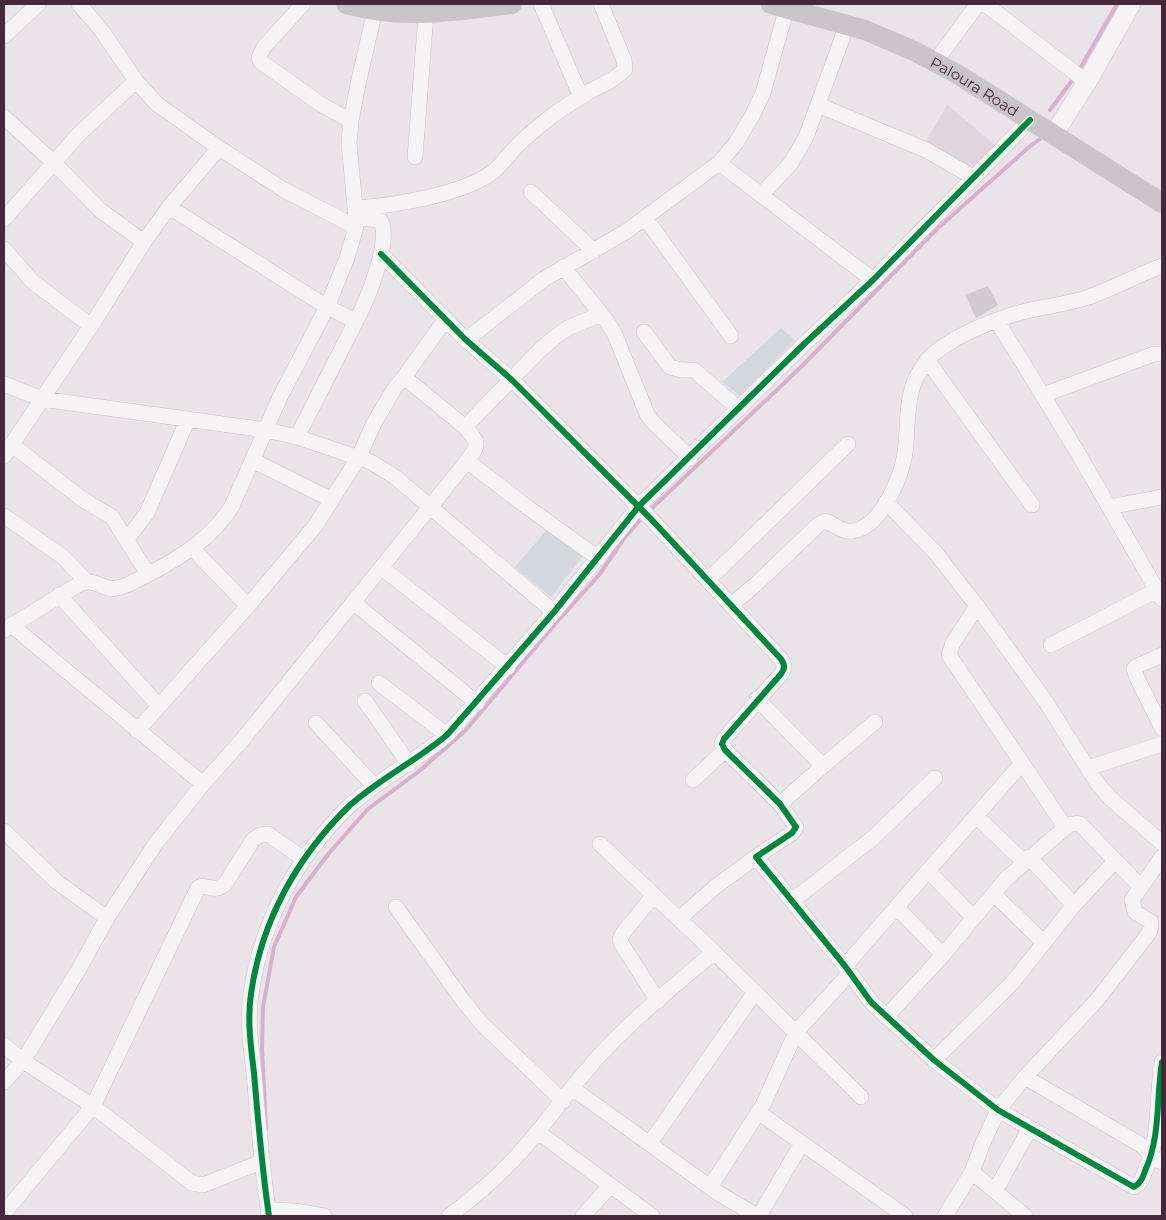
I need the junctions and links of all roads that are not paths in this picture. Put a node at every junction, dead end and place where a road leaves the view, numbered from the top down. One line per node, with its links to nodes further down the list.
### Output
1 (38, 4): 16 (street)
2 (79, 4): 19 (street)
3 (303, 4): 24 (street)
4 (346, 4): 13 (main road)
5 (512, 4): 14 (main road)
6 (541, 4): 20 (street)
7 (601, 4): 20 (street)
8 (978, 4): 17 (street)
9 (985, 4): 18 (street)
10 (1131, 4): 18 (street)
11 (779, 6): 15 (main road, Paloura Road); 29 (street)
12 (407, 8): 13 (main road); 14 (main road)
13 (376, 10): 24 (street)
14 (426, 14): 27 (street)
15 (847, 25): 17 (main road, Paloura Road); 21 (street)
16 (6, 30)
17 (936, 62): 23 (main road, Paloura Road)
18 (1081, 76): 25 (street)
19 (136, 81): 26 (street); 28 (street)
20 (581, 96): 35 (street)
21 (818, 105): 30 (street); 32 (street)
22 (4, 117): 28 (street)
23 (1030, 120): 25 (main road, Paloura Road); 30 (street)
24 (351, 121): 35 (street)
25 (1054, 134): 33 (main road, Paloura Road)
26 (220, 148): 34 (street); 35 (street)
27 (415, 157)
28 (53, 162): 36 (street); 38 (street)
29 (719, 163): 32 (street); 37 (street)
30 (973, 177): 44 (street)
31 (531, 192): 40 (street)
32 (761, 195): 44 (street)
33 (1162, 203)
34 (169, 208): 38 (street); 45 (street)
35 (356, 218): 41 (street); 45 (street)
36 (4, 219)
37 (646, 219): 40 (street); 52 (street)
38 (144, 242): 50 (street)
39 (4, 249): 50 (street)
40 (594, 251): 43 (street)
41 (381, 254): 47 (street); 49 (street)
42 (1162, 266): 48 (street)
43 (563, 267): 46 (street); 53 (street)
44 (873, 280): 61 (street)
45 (327, 307): 49 (street); 64 (street)
46 (601, 314): 57 (street); 69 (street)
47 (446, 319): 53 (street); 56 (street)
48 (997, 321): 55 (street); 59 (street)
49 (356, 322): 65 (street)
50 (91, 326): 60 (street)
51 (644, 332): 61 (street)
52 (732, 336)
53 (466, 340): 57 (street)
54 (1162, 354): 59 (street)
55 (927, 360): 74 (street); 75 (street)
56 (404, 377): 63 (street); 68 (street)
57 (512, 380): 63 (street); 78 (street)
58 (4, 384): 60 (street)
59 (1043, 395): 76 (street)
60 (42, 399): 62 (street); 67 (street)
61 (739, 409): 69 (street)
62 (188, 419): 64 (street); 80 (street)
63 (465, 427): 71 (street)
64 (266, 430): 65 (street); 70 (street)
65 (297, 437): 68 (street)
66 (848, 444): 85 (street)
67 (7, 450): 80 (street)
68 (359, 457): 73 (street); 77 (street)
69 (690, 458): 78 (street)
70 (252, 460): 73 (street); 81 (street)
71 (468, 461): 77 (street); 82 (street)
72 (1162, 496): 76 (street)
73 (332, 500): 91 (street)
74 (886, 502): 90 (street); 92 (street)
75 (1032, 505)
76 (1109, 507): 87 (street)
77 (430, 508): 83 (street); 93 (street)
78 (644, 512): 82 (street); 85 (street)
79 (4, 516): 86 (street)
80 (127, 539): 84 (street)
81 (192, 548): 84 (street); 91 (street)
82 (598, 558): 93 (street)
83 (382, 568): 89 (street); 97 (street)
84 (148, 574): 86 (street)
85 (708, 580): 90 (street)
86 (87, 582): 88 (street)
87 (1160, 594): 95 (street)
88 (59, 595): 94 (street); 102 (street)
89 (354, 603): 101 (street); 116 (street)
90 (731, 604): 99 (street)
91 (248, 606): 102 (street)
92 (977, 606): 110 (street); 113 (street)
93 (554, 612): 97 (street)
94 (8, 628): 106 (street)
95 (1051, 645)
96 (1162, 655): 105 (street)
97 (508, 667): 101 (street)
98 (379, 682): 107 (street)
99 (757, 699): 109 (street); 112 (street)
100 (365, 701): 111 (street)
101 (477, 703): 107 (street)
102 (158, 705): 106 (street)
103 (875, 722): 112 (street)
104 (316, 723): 117 (street)
105 (1162, 728)
106 (137, 731): 116 (street)
107 (448, 735): 111 (street)
108 (1162, 744): 113 (street)
109 (724, 750): 115 (street); 118 (street)
110 (1022, 763): 119 (street); 120 (street)
111 (409, 764): 117 (street)
112 (823, 766): 118 (street)
113 (1088, 768): 122 (street)
114 (935, 778): 133 (street)
115 (693, 780)
116 (203, 784): 137 (street)
117 (374, 786): 125 (street)
118 (780, 804): 124 (street)
119 (976, 816): 126 (street); 129 (street)
120 (1067, 826): 126 (street); 127 (street)
121 (4, 831): 137 (street)
122 (1162, 843)
123 (600, 844): 132 (street)
124 (756, 857): 133 (street); 140 (street)
125 (304, 859): 159 (street); 167 (street)
126 (1027, 860): 131 (street); 134 (street)
127 (1116, 860): 130 (street); 134 (street)
128 (1161, 861): 130 (street)
129 (928, 872): 136 (street); 138 (street)
130 (1140, 886): 139 (street)
131 (994, 894): 138 (street); 142 (street)
132 (654, 895): 140 (street); 147 (street)
133 (792, 901): 145 (street)
134 (1074, 905): 142 (street)
135 (396, 907): 158 (street)
136 (896, 907): 144 (street); 145 (street)
137 (107, 918): 152 (street)
138 (974, 918): 144 (street)
139 (1145, 918): 141 (street); 154 (street)
140 (680, 919): 143 (street)
141 (1162, 923)
142 (1043, 942): 151 (street)
143 (714, 952): 146 (street); 147 (street)
144 (943, 955): 148 (street)
145 (847, 970): 148 (street); 149 (street)
146 (754, 992): 149 (street); 164 (street)
147 (658, 1001): 156 (street)
148 (886, 1016): 151 (street)
149 (796, 1032): 157 (street); 161 (street)
150 (4, 1045): 152 (street)
151 (934, 1060): 160 (street)
152 (23, 1061): 155 (street); 159 (street)
153 (1162, 1062): 166 (street)
154 (1025, 1077): 160 (street); 166 (street)
155 (4, 1082)
156 (572, 1088): 158 (street); 164 (street)
157 (861, 1097)
158 (562, 1101): 163 (street)
159 (92, 1106): 167 (street); 172 (street)
160 (998, 1110): 162 (street); 168 (street)
161 (758, 1112): 165 (street); 170 (street)
162 (1030, 1128): 166 (street); 171 (street)
163 (538, 1132): 169 (street); 175 (street)
164 (650, 1143): 170 (street)
165 (802, 1143): 178 (street); 179 (street)
166 (1157, 1159)
167 (261, 1162): 173 (street)
168 (972, 1172): 171 (street); 180 (street)
169 (610, 1186): 176 (street); 177 (street)
170 (710, 1187): 178 (street)
171 (995, 1191): 181 (street)
172 (4, 1213)
173 (268, 1213): 174 (street)
174 (324, 1216)
175 (449, 1216)
176 (584, 1216)
177 (652, 1216)
178 (758, 1216)
179 (904, 1216)
180 (945, 1216)
181 (1025, 1216)

